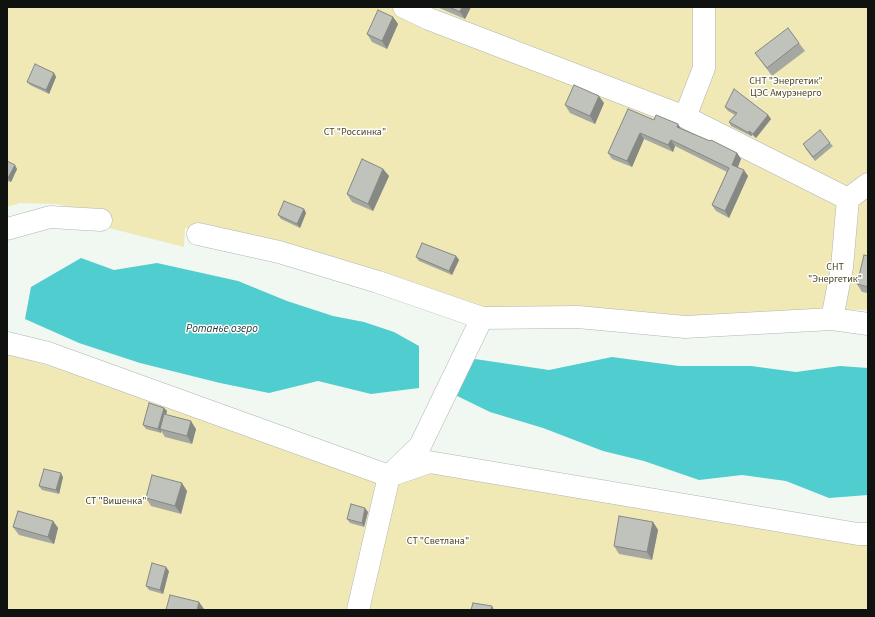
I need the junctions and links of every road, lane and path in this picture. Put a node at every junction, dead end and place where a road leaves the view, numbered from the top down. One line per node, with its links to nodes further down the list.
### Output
1 (404, 7): 3 (street)
2 (704, 7): 3 (street)
3 (685, 117): 5 (street)
4 (868, 184): 5 (street)
5 (848, 199): 10 (street)
6 (101, 220): 7 (street)
7 (7, 229)
8 (198, 234): 9 (street)
9 (482, 318): 10 (street); 13 (street)
10 (832, 319): 11 (street)
11 (868, 324)
12 (7, 343): 13 (street)
13 (390, 476): 14 (street); 15 (street)
14 (868, 534)
15 (358, 610)

